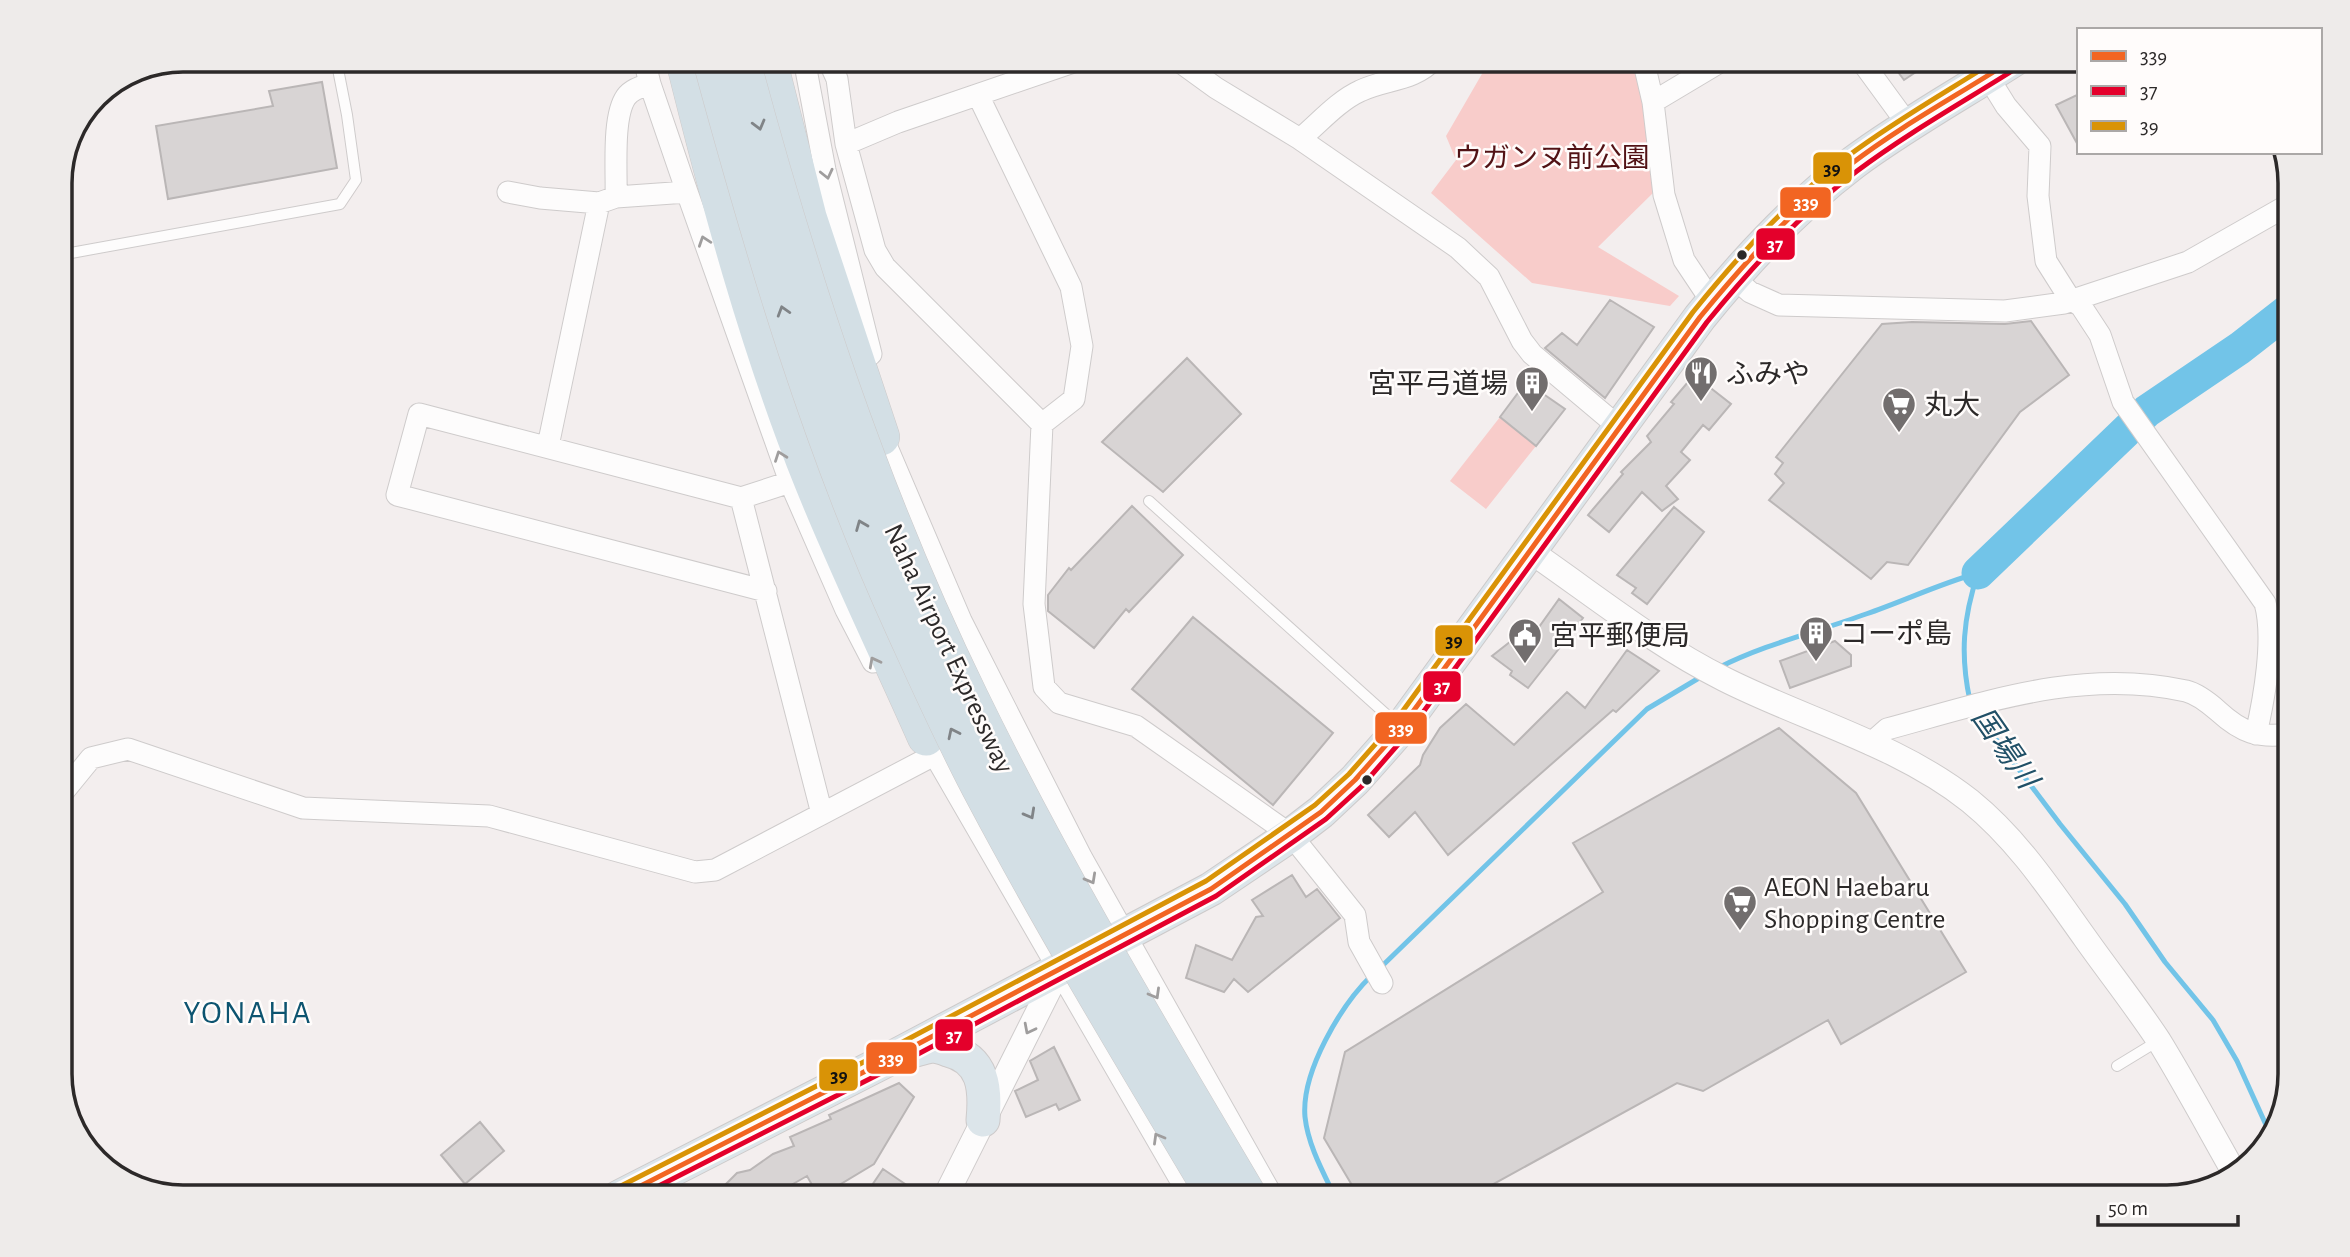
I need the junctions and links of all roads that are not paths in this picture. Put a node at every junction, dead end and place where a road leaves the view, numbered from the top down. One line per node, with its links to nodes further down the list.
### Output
1 (338, 72): 27 (lane)
2 (647, 72): 17 (street)
3 (687, 72): 44 (highway)
4 (714, 72): 59 (highway, Naha Airport Expressway, one-way to 4, bridge)
5 (744, 72): 60 (highway, Naha Airport Expressway, one-way to 60, bridge)
6 (771, 72): 33 (highway)
7 (806, 72): 33 (street, one-way to 33)
8 (834, 72): 22 (street)
9 (1046, 72): 18 (street)
10 (1193, 72): 21 (street)
11 (1416, 72): 21 (street)
12 (1646, 72): 19 (street)
13 (1704, 72): 19 (street)
14 (1869, 72): 20 (street)
15 (1996, 72): 20 (highway)
16 (2002, 72): 29 (street)
17 (650, 84): 24 (street); 25 (street)
18 (978, 95): 22 (street); 31 (street)
19 (1653, 102): 30 (street)
20 (1909, 126): 28 (highway)
21 (1300, 139): 32 (street)
22 (846, 144): 31 (street)
23 (508, 192): 25 (street)
24 (687, 192): 25 (street); 35 (street, one-way to 24)
25 (608, 200): 34 (street)
26 (2278, 211): 29 (street)
27 (72, 253)
28 (1732, 277): 29 (street); 30 (highway)
29 (2070, 299): 41 (street)
30 (1712, 302): 32 (highway)
31 (1042, 424): 47 (street)
32 (1620, 428): 38 (highway)
33 (881, 438): 48 (street, one-way to 48)
34 (548, 446): 36 (street); 39 (street)
35 (790, 482): 36 (street); 44 (street, one-way to 35)
36 (741, 498): 39 (street)
37 (1149, 501): 40 (lane)
38 (1530, 551): 40 (highway); 43 (street)
39 (766, 591): 46 (street)
40 (1401, 728): 47 (highway)
41 (2256, 734): 42 (street); 43 (street)
42 (2278, 736)
43 (1870, 744): 51 (street)
44 (931, 746): 46 (street); 49 (street)
45 (72, 781): 46 (street)
46 (822, 814)
47 (1291, 835): 48 (highway); 50 (street)
48 (1121, 935): 49 (highway); 61 (street, one-way to 61)
49 (1060, 968): 52 (highway); 54 (street, one-way to 54); 58 (street, one-way to 49)
50 (1380, 980)
51 (2158, 1041): 53 (lane); 55 (street)
52 (900, 1054): 54 (highway); 56 (highway)
53 (2117, 1066)
54 (983, 1120): 57 (street)
55 (2230, 1165)
56 (643, 1185)
57 (951, 1185)
58 (1185, 1185)
59 (1208, 1185)
60 (1241, 1185)
61 (1264, 1185)

